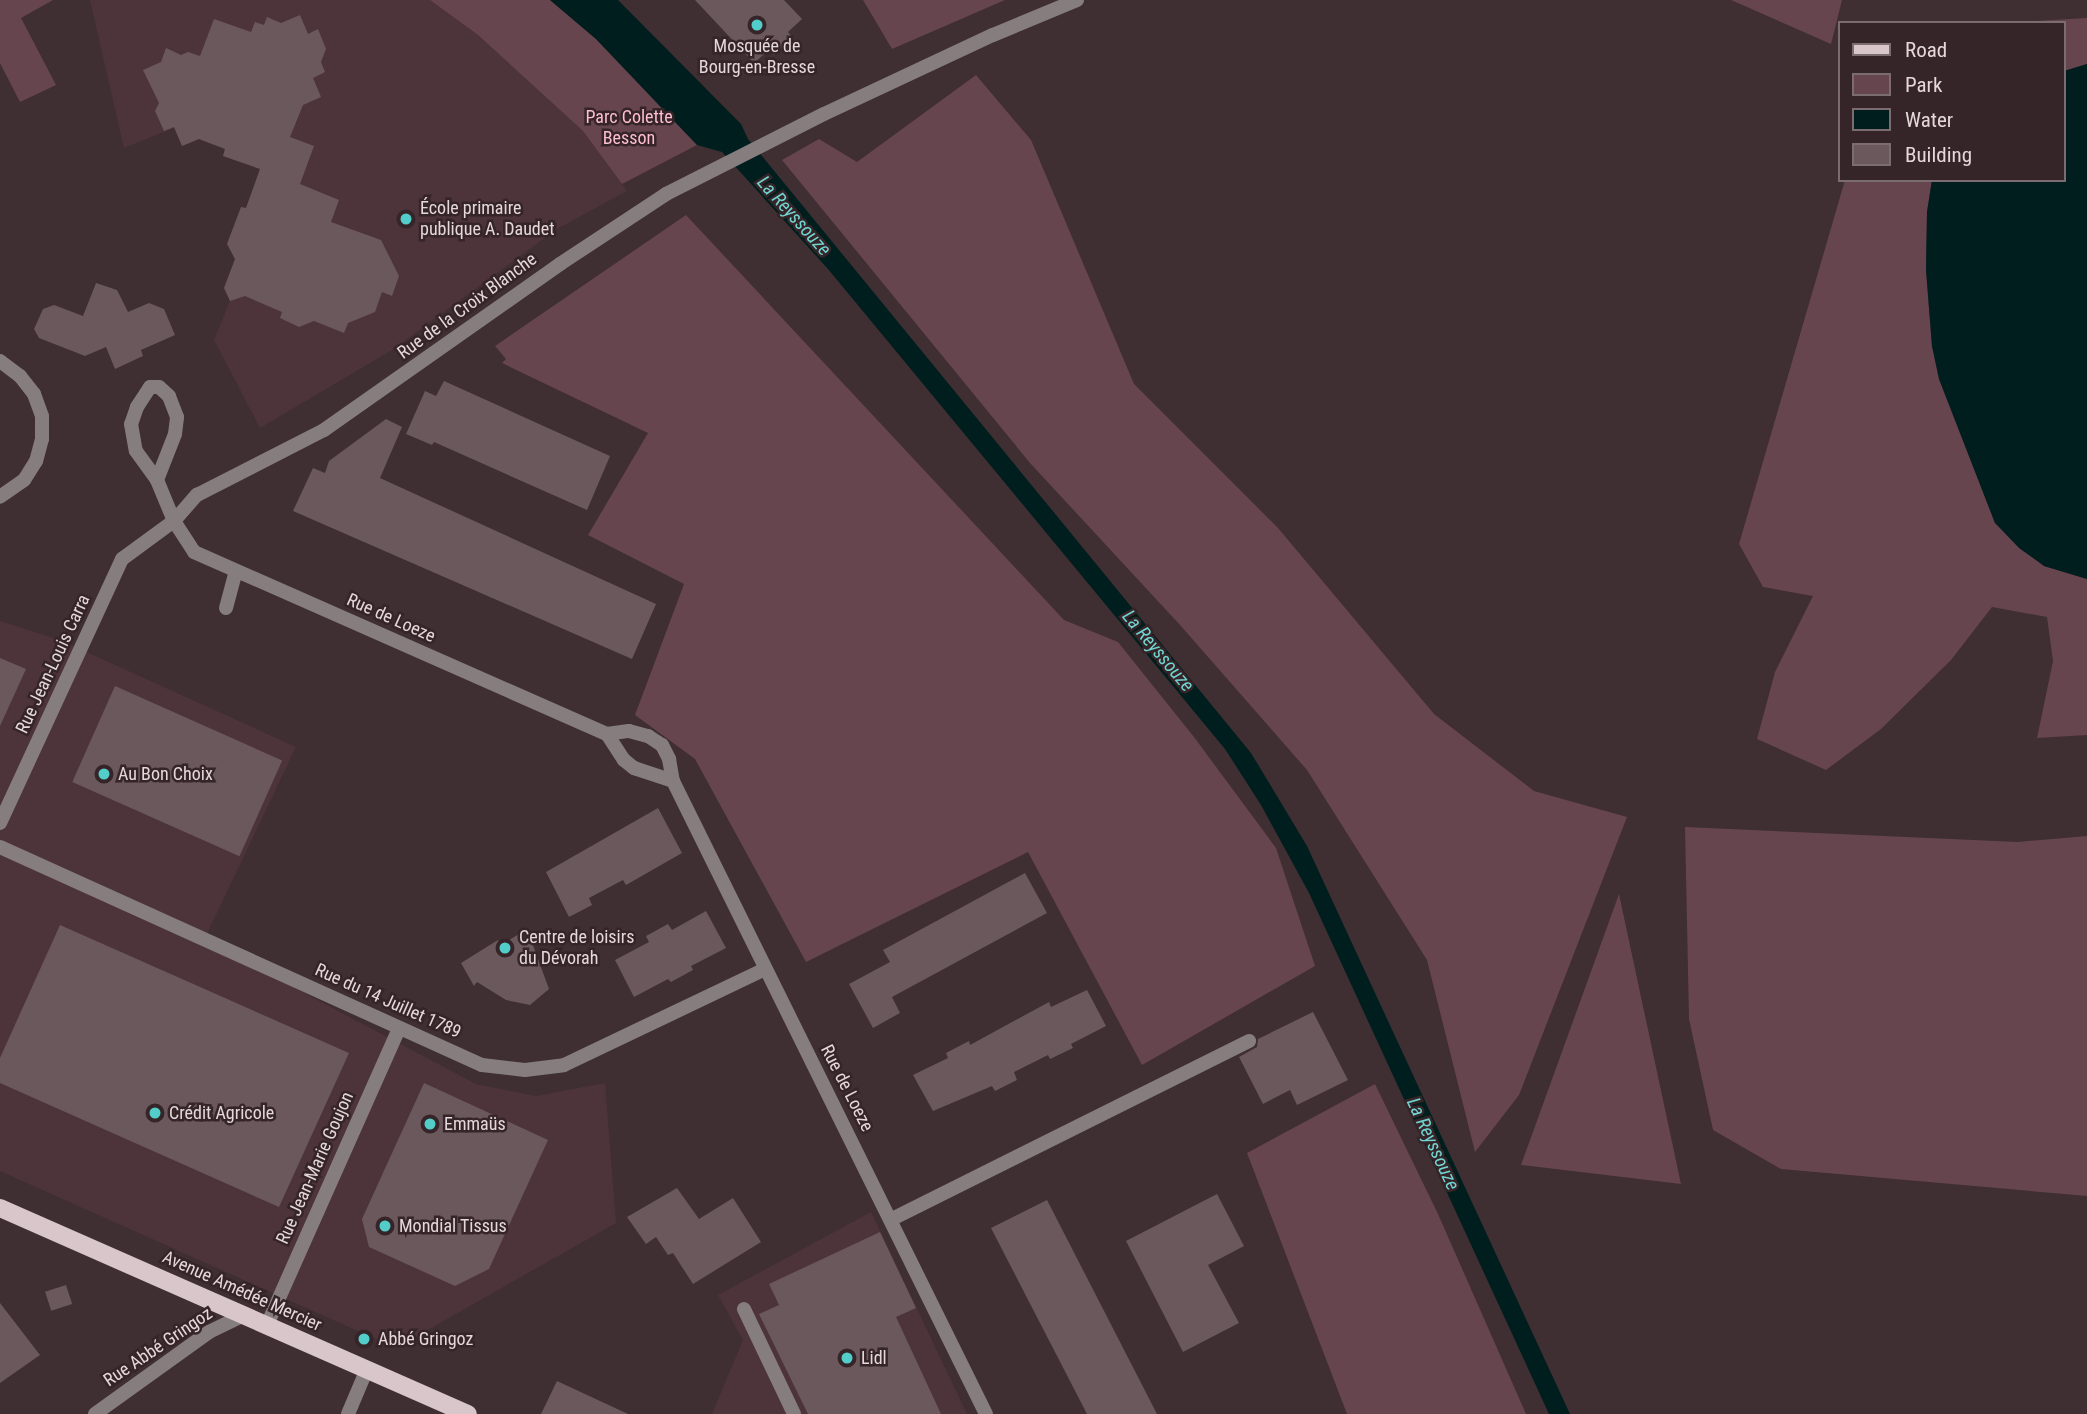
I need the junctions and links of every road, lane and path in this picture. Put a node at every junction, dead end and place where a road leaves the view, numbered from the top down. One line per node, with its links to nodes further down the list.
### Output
1 (1077, 0): 5 (street, Rue de la Croix Blanche)
2 (0, 362): 4 (street)
3 (157, 480): 3 (street, Rue de Loeze); 5 (street, Rue de Loeze)
4 (0, 498)
5 (174, 520): 6 (street, Rue de la Croix Blanche); 7 (street, Rue de Loeze)
6 (122, 559): 11 (street, Rue Jean-Louis Carra)
7 (236, 571): 8 (street); 9 (street, Rue de Loeze)
8 (226, 608)
9 (607, 734): 10 (street); 10 (street, Rue de Loeze)
10 (673, 780): 13 (street, Rue de Loeze)
11 (0, 823)
12 (0, 847): 14 (street, Rue du 14 Juillet 1789)
13 (765, 969): 14 (street, Rue du 14 Juillet 1789); 17 (street, Rue de Loeze)
14 (399, 1028): 20 (street, Rue Jean-Marie Goujon)
15 (1249, 1041): 17 (street)
16 (0, 1208): 19 (main road, Avenue Amédée Mercier)
17 (892, 1219): 26 (street, Rue de Loeze)
18 (744, 1309): 25 (street)
19 (244, 1315): 20 (main road, Avenue Amédée Mercier); 22 (street, Rue Abbé Gringoz)
20 (267, 1325): 21 (main road, Avenue Amédée Mercier)
21 (367, 1369): 23 (street); 24 (main road, Avenue Amédée Mercier)
22 (95, 1414)
23 (348, 1414)
24 (468, 1414)
25 (794, 1414)
26 (986, 1414)

